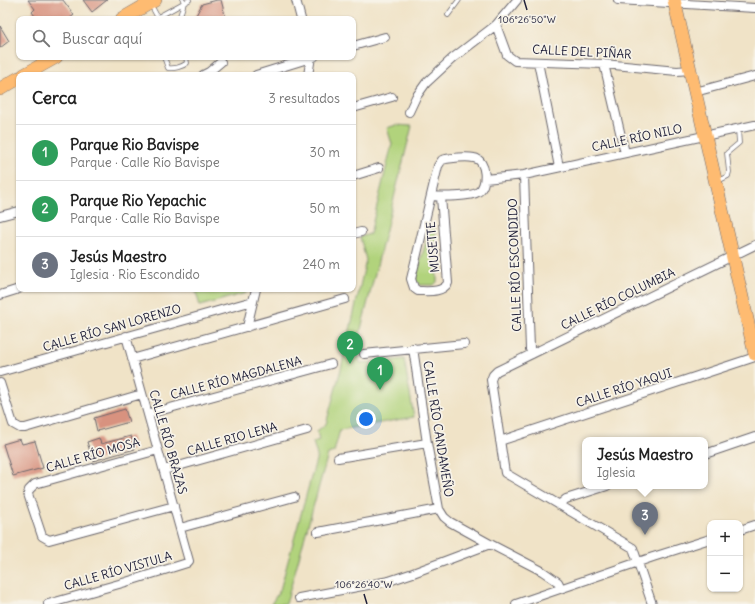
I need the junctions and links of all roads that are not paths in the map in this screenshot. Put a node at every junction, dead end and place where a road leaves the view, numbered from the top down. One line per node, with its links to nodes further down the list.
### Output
1 (305, 0): 6 (street)
2 (459, 0): 10 (lane)
3 (517, 0): 16 (street)
4 (618, 0): 8 (street)
5 (185, 1): 13 (lane); 14 (lane)
6 (296, 1): 15 (street)
7 (152, 2): 11 (main road); 12 (lane)
8 (674, 2): 9 (street); 27 (main road)
9 (755, 8)
10 (448, 15)
11 (127, 16)
12 (157, 16)
13 (161, 16)
14 (180, 16)
15 (300, 16)
16 (496, 25): 25 (street, CALLE DEL PIÑAR); 38 (street)
17 (385, 36): 18 (street)
18 (356, 45)
19 (53, 60): 28 (main road)
20 (165, 60): 21 (lane)
21 (186, 60)
22 (303, 60): 30 (street)
23 (311, 60): 31 (street)
24 (222, 62): 29 (street)
25 (538, 62): 26 (street, CALLE DEL PIÑAR); 43 (street)
26 (604, 64): 27 (street, CALLE DEL PIÑAR); 42 (street)
27 (690, 70): 35 (main road)
28 (35, 72)
29 (209, 72)
30 (265, 72)
31 (309, 72)
32 (755, 76): 35 (street)
33 (16, 80): 34 (main road)
34 (0, 89)
35 (695, 92): 41 (main road)
36 (392, 97): 37 (street)
37 (356, 107)
38 (409, 112)
39 (755, 125): 40 (street, CALLE RÍO NILO)
40 (738, 129): 41 (street, CALLE RÍO NILO); 48 (lane)
41 (706, 136): 42 (street, CALLE RÍO NILO); 48 (main road)
42 (625, 153): 43 (street, CALLE RÍO NILO)
43 (559, 167): 46 (street, CALLE RÍO NILO)
44 (379, 168): 45 (street)
45 (356, 175)
46 (524, 176): 47 (street); 65 (street, CALLE RÍO ESCONDIDO)
47 (485, 179): 49 (street, MUSETTE); 50 (street)
48 (716, 182): 54 (main road)
49 (432, 196): 50 (street); 50 (street, MUSETTE)
50 (441, 197)
51 (16, 212): 52 (street)
52 (0, 216)
53 (755, 245): 54 (street, CALLE RÍO COLUMBIA)
54 (733, 256): 65 (street, CALLE RÍO COLUMBIA); 66 (main road)
55 (16, 290): 57 (street)
56 (255, 292): 59 (street)
57 (0, 295)
58 (345, 299): 60 (street)
59 (253, 301): 60 (street); 61 (street, CALLE RÍO SAN LORENZO)
60 (247, 327): 67 (street)
61 (126, 336): 67 (street, CALLE RÍO BRAZAS); 69 (street, CALLE RÍO SAN LORENZO)
62 (464, 344): 63 (street)
63 (413, 348): 64 (street); 76 (street, CALLE RÍO CANDAMEÑO)
64 (364, 354)
65 (532, 354): 75 (street, CALLE RÍO COLUMBIA)
66 (755, 355): 75 (street, CALLE RÍO YAQUI)
67 (132, 359): 71 (street, CALLE RÍO BRAZAS)
68 (331, 364): 72 (street, CALLE RÍO MAGDALENA)
69 (0, 372)
70 (0, 383): 71 (street)
71 (142, 394): 72 (street, CALLE RÍO BRAZAS)
72 (148, 414): 77 (street, CALLE RÍO BRAZAS)
73 (307, 430): 80 (street, CALLE RIO LENA)
74 (755, 437): 78 (street)
75 (500, 441): 83 (street)
76 (426, 443): 79 (street); 85 (street, CALLE RÍO CANDAMEÑO)
77 (158, 450): 80 (street, CALLE RÍO BRAZAS); 84 (street, CALLE RÍO MOSA)
78 (708, 453)
79 (338, 458)
80 (164, 470): 84 (street, CALLE RÍO BRAZAS)
81 (598, 489): 83 (street)
82 (294, 497): 87 (street)
83 (559, 505): 93 (street)
84 (174, 506): 87 (street, CALLE RÍO BRAZAS)
85 (439, 509): 89 (street); 91 (street, CALLE RÍO CANDAMEÑO)
86 (755, 525): 88 (street)
87 (180, 528): 92 (street, CALLE RÍO BRAZAS)
88 (743, 529)
89 (318, 532)
90 (707, 540): 93 (street)
91 (490, 544): 94 (street, CALLE RÍO CANDAMEÑO); 95 (street)
92 (188, 555): 96 (street, CALLE RÍO VISTULA)
93 (638, 562): 94 (street); 98 (street)
94 (561, 588): 97 (street)
95 (299, 598)
96 (52, 603)
97 (516, 604)
98 (652, 604)

